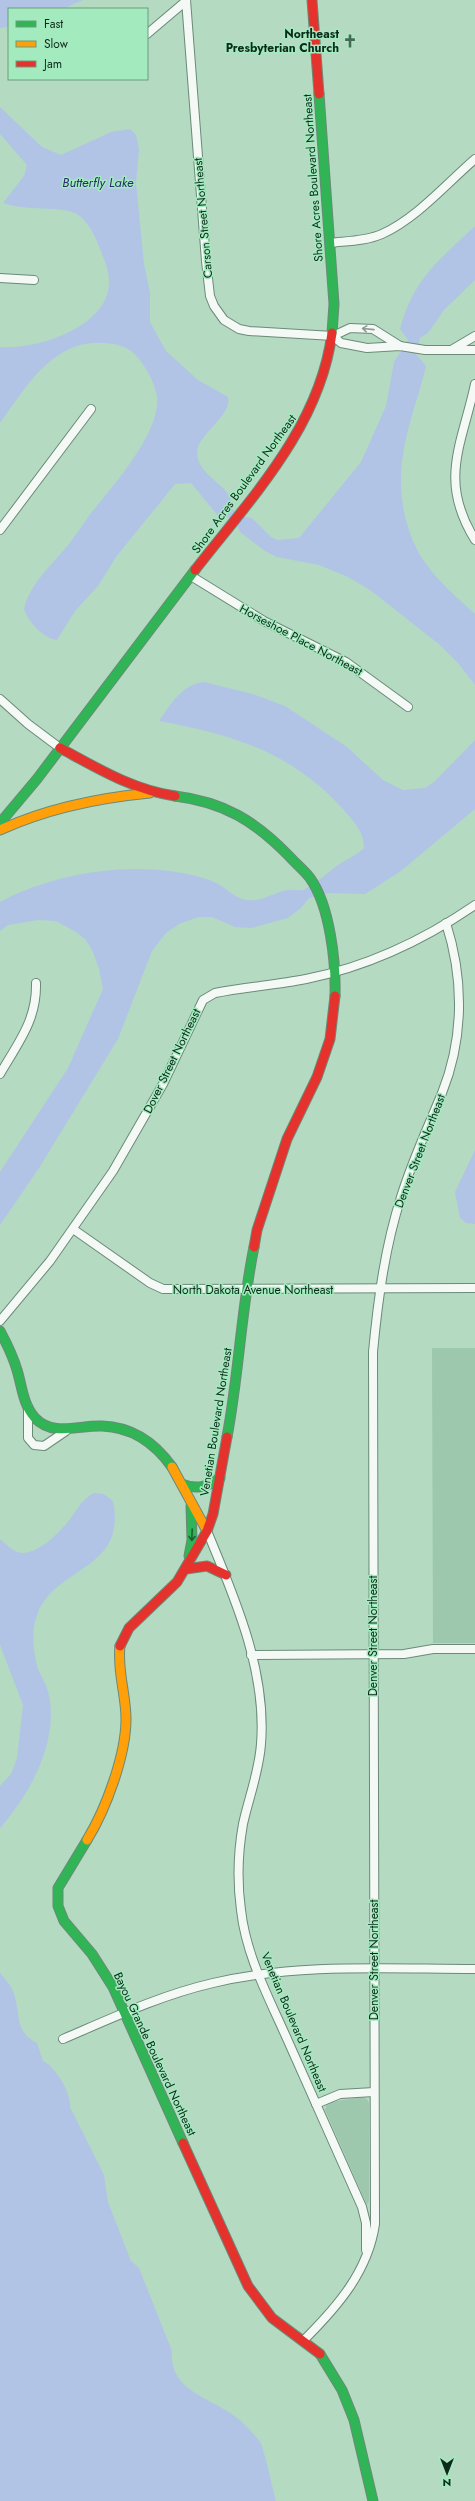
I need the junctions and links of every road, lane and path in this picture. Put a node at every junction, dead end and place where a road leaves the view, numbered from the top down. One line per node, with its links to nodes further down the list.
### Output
1 (312, 0): 5 (street, Shore Acres Boulevard Northeast)
2 (186, 1): 3 (street); 8 (street, Carson Street Northeast)
3 (148, 33)
4 (475, 159): 5 (street)
5 (330, 243): 8 (street, Shore Acres Boulevard Northeast)
6 (0, 278): 7 (street)
7 (34, 280)
8 (333, 336): 10 (street); 10 (street, one-way to 8); 17 (street, Shore Acres Boulevard Northeast)
9 (473, 338): 11 (street); 12 (street)
10 (400, 346): 12 (street)
11 (475, 351): 12 (street)
12 (446, 352)
13 (475, 384): 16 (street)
14 (91, 409): 15 (street)
15 (0, 530)
16 (475, 540)
17 (191, 576): 19 (street, Horseshoe Place Northeast); 20 (street, Shore Acres Boulevard Northeast)
18 (0, 699): 20 (street, Venetian Boulevard Northeast)
19 (408, 707)
20 (60, 748): 21 (street, Venetian Boulevard Northeast); 22 (street, Shore Acres Boulevard Northeast)
21 (153, 793): 23 (street, Venetian Boulevard Northeast); 26 (street, Venetian Boulevard Northeast)
22 (0, 823)
23 (0, 830)
24 (475, 905): 25 (street, Dover Street Northeast)
25 (446, 923): 26 (street, Dover Street Northeast); 32 (street, Denver Street Northeast)
26 (335, 972): 29 (street, Dover Street Northeast); 31 (street, Venetian Boulevard Northeast)
27 (36, 983): 28 (street)
28 (0, 1074)
29 (73, 1230): 31 (street, North Dakota Avenue Northeast); 33 (street, Dover Street Northeast)
30 (475, 1288): 32 (street, North Dakota Avenue Northeast)
31 (245, 1290): 32 (street, North Dakota Avenue Northeast); 37 (street, Venetian Boulevard Northeast)
32 (379, 1290): 44 (street, Denver Street Northeast)
33 (0, 1322)
34 (0, 1331): 35 (street)
35 (28, 1407): 36 (street); 36 (street)
36 (66, 1430): 38 (street)
37 (220, 1478): 38 (street); 40 (street, Venetian Boulevard Northeast)
38 (182, 1484): 39 (street)
39 (190, 1500): 40 (street); 41 (street, one-way to 41)
40 (207, 1531): 41 (street, Bayou Grande Boulevard Northeast); 42 (street, Venetian Boulevard Northeast)
41 (186, 1569): 42 (street); 49 (street, Bayou Grande Boulevard Northeast)
42 (226, 1576): 45 (street, Venetian Boulevard Northeast)
43 (475, 1648): 44 (street)
44 (373, 1654): 45 (street); 46 (street, Denver Street Northeast)
45 (251, 1655): 48 (street, Venetian Boulevard Northeast)
46 (373, 1969): 47 (street); 48 (street); 51 (street, Denver Street Northeast)
47 (475, 1969)
48 (259, 1975): 49 (street); 52 (street, Venetian Boulevard Northeast)
49 (125, 2012): 50 (street); 54 (street, Bayou Grande Boulevard Northeast)
50 (63, 2039)
51 (374, 2092): 52 (street); 53 (street, Denver Street Northeast)
52 (316, 2104): 53 (street, Venetian Boulevard Northeast)
53 (366, 2256): 54 (street, Denver Street Northeast)
54 (304, 2340): 55 (street, Bayou Grande Boulevard Northeast)
55 (373, 2501)

